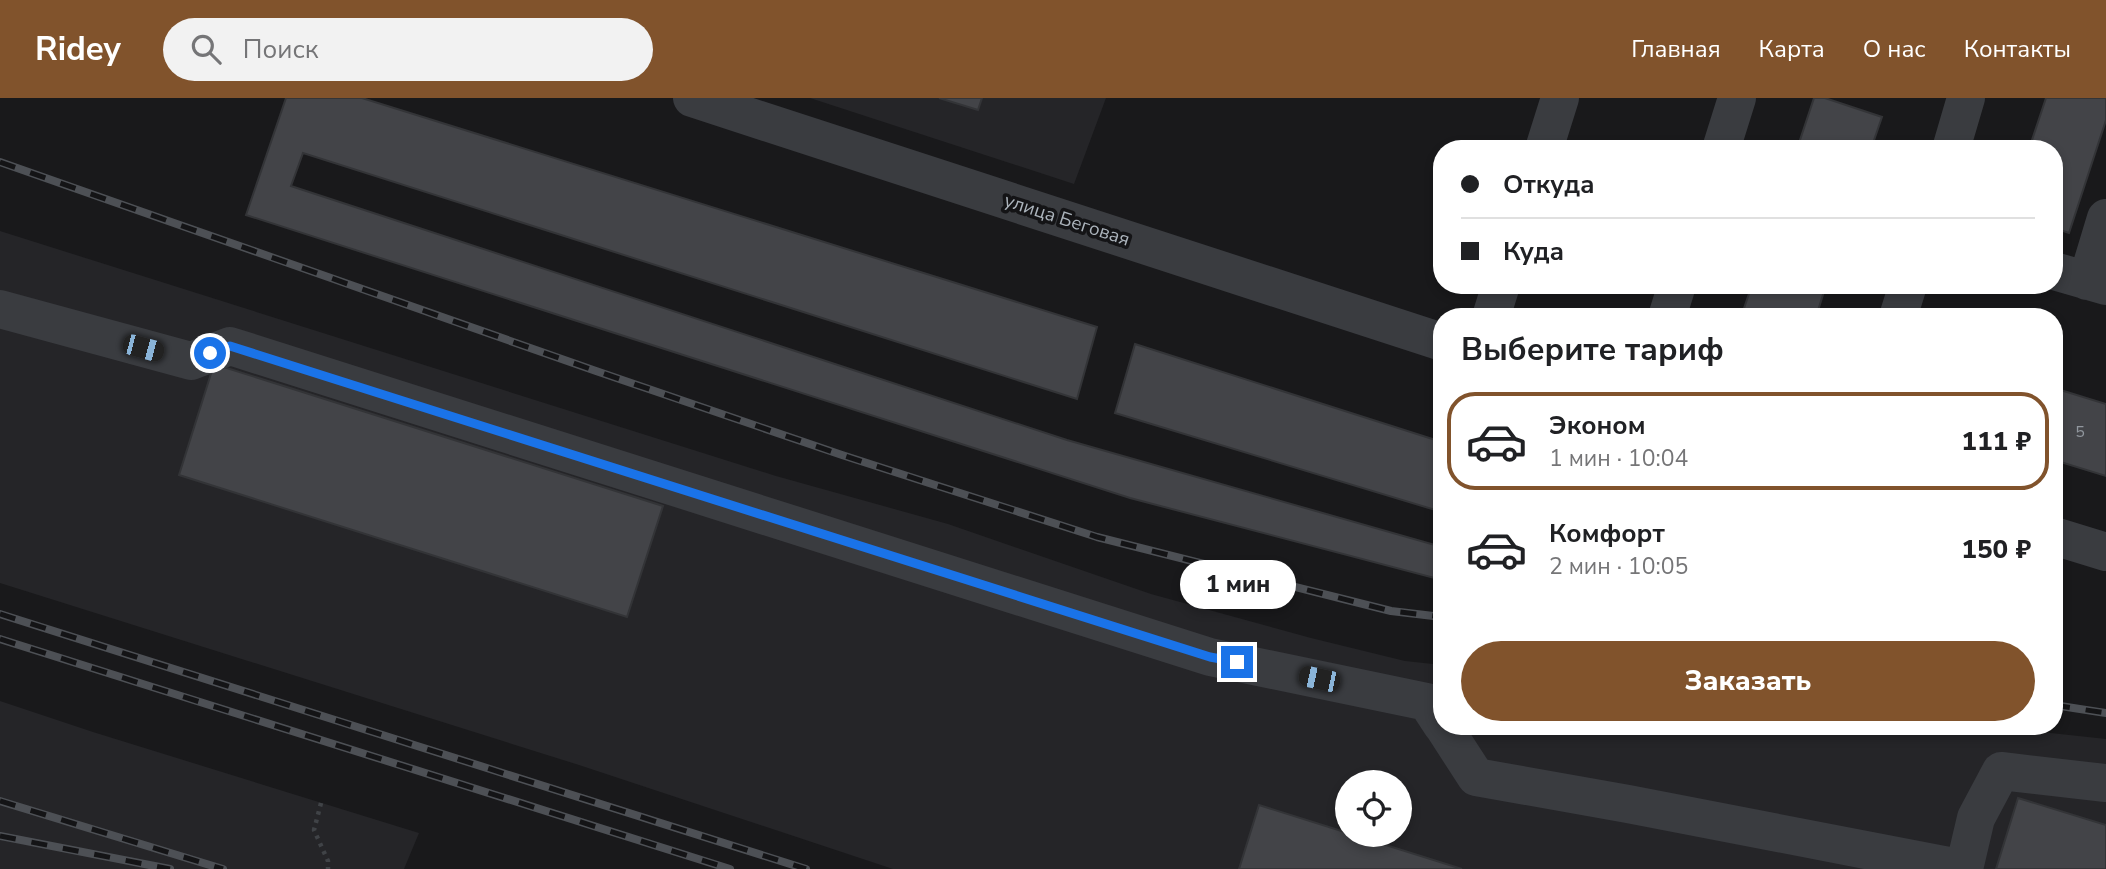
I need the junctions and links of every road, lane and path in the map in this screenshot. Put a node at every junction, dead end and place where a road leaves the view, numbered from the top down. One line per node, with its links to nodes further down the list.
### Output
1 (692, 98): 11 (street, улица Беговая)
2 (1560, 98): 5 (street)
3 (1737, 98): 6 (street)
4 (1966, 98): 7 (street)
5 (1547, 140)
6 (1724, 140)
7 (1954, 140)
8 (2106, 218): 9 (street)
9 (2082, 279)
10 (0, 309): 14 (street)
11 (1433, 339)
12 (2063, 539): 13 (street)
13 (2106, 552)
14 (1433, 712)
15 (1448, 735): 19 (street)
16 (2106, 783): 19 (street)
17 (321, 803): 18 (path)
18 (328, 869)
19 (1964, 869)

